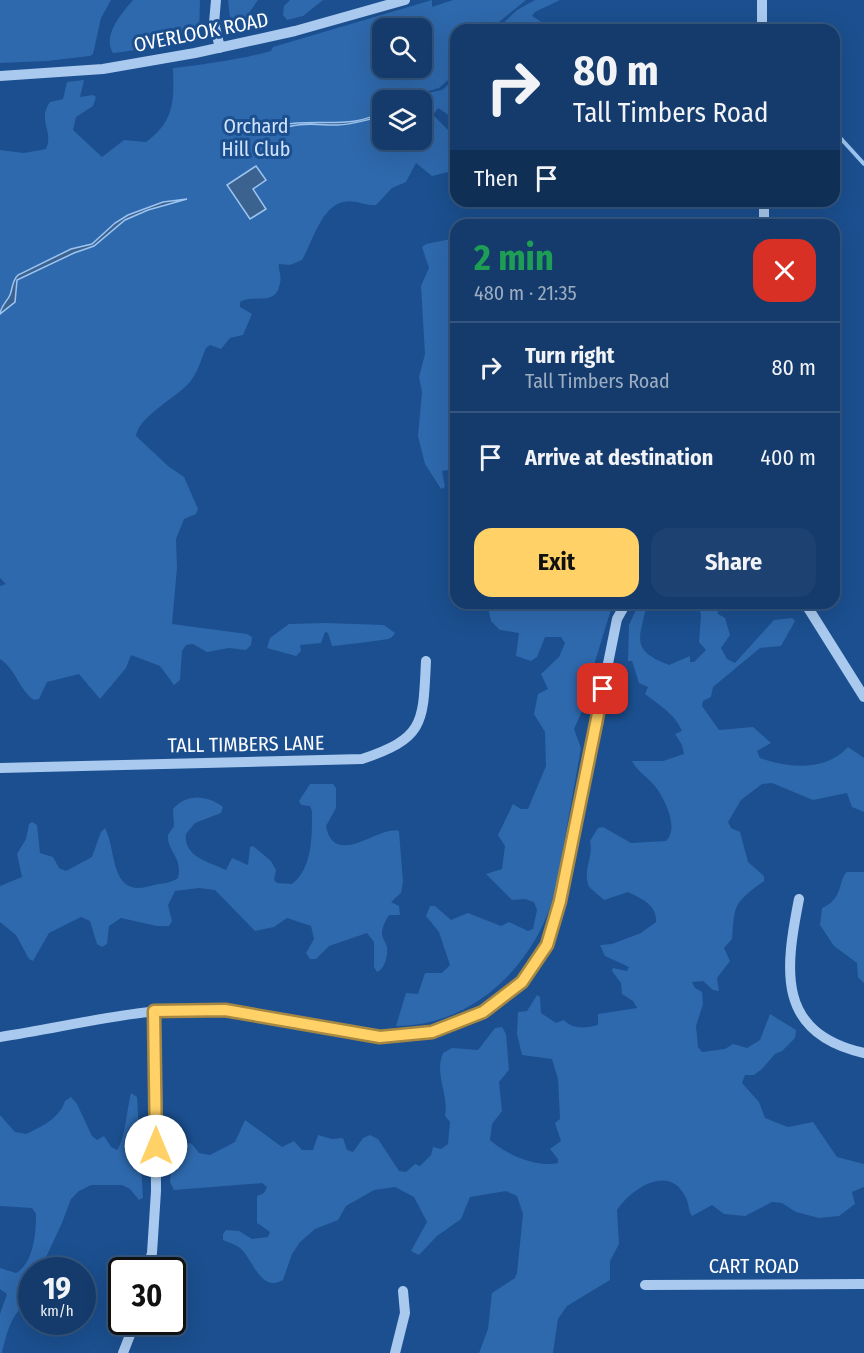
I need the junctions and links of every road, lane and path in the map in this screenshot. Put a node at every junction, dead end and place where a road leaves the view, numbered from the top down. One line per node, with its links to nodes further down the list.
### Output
1 (216, 0): 5 (street)
2 (405, 0): 5 (street, OVERLOOK ROAD)
3 (762, 0): 4 (street)
4 (762, 24)
5 (220, 48): 6 (street, OVERLOOK ROAD)
6 (0, 76)
7 (623, 609): 13 (street)
8 (809, 609): 10 (street)
9 (426, 662): 11 (street, TALL TIMBERS LANE)
10 (863, 695)
11 (0, 768)
12 (799, 899): 15 (street)
13 (154, 1011): 14 (street); 16 (street)
14 (0, 1037)
15 (864, 1053)
16 (151, 1257)
17 (864, 1284): 18 (street, CART ROAD)
18 (645, 1285)
19 (403, 1292): 22 (street)
20 (130, 1335): 21 (street)
21 (123, 1353)
22 (395, 1353)

